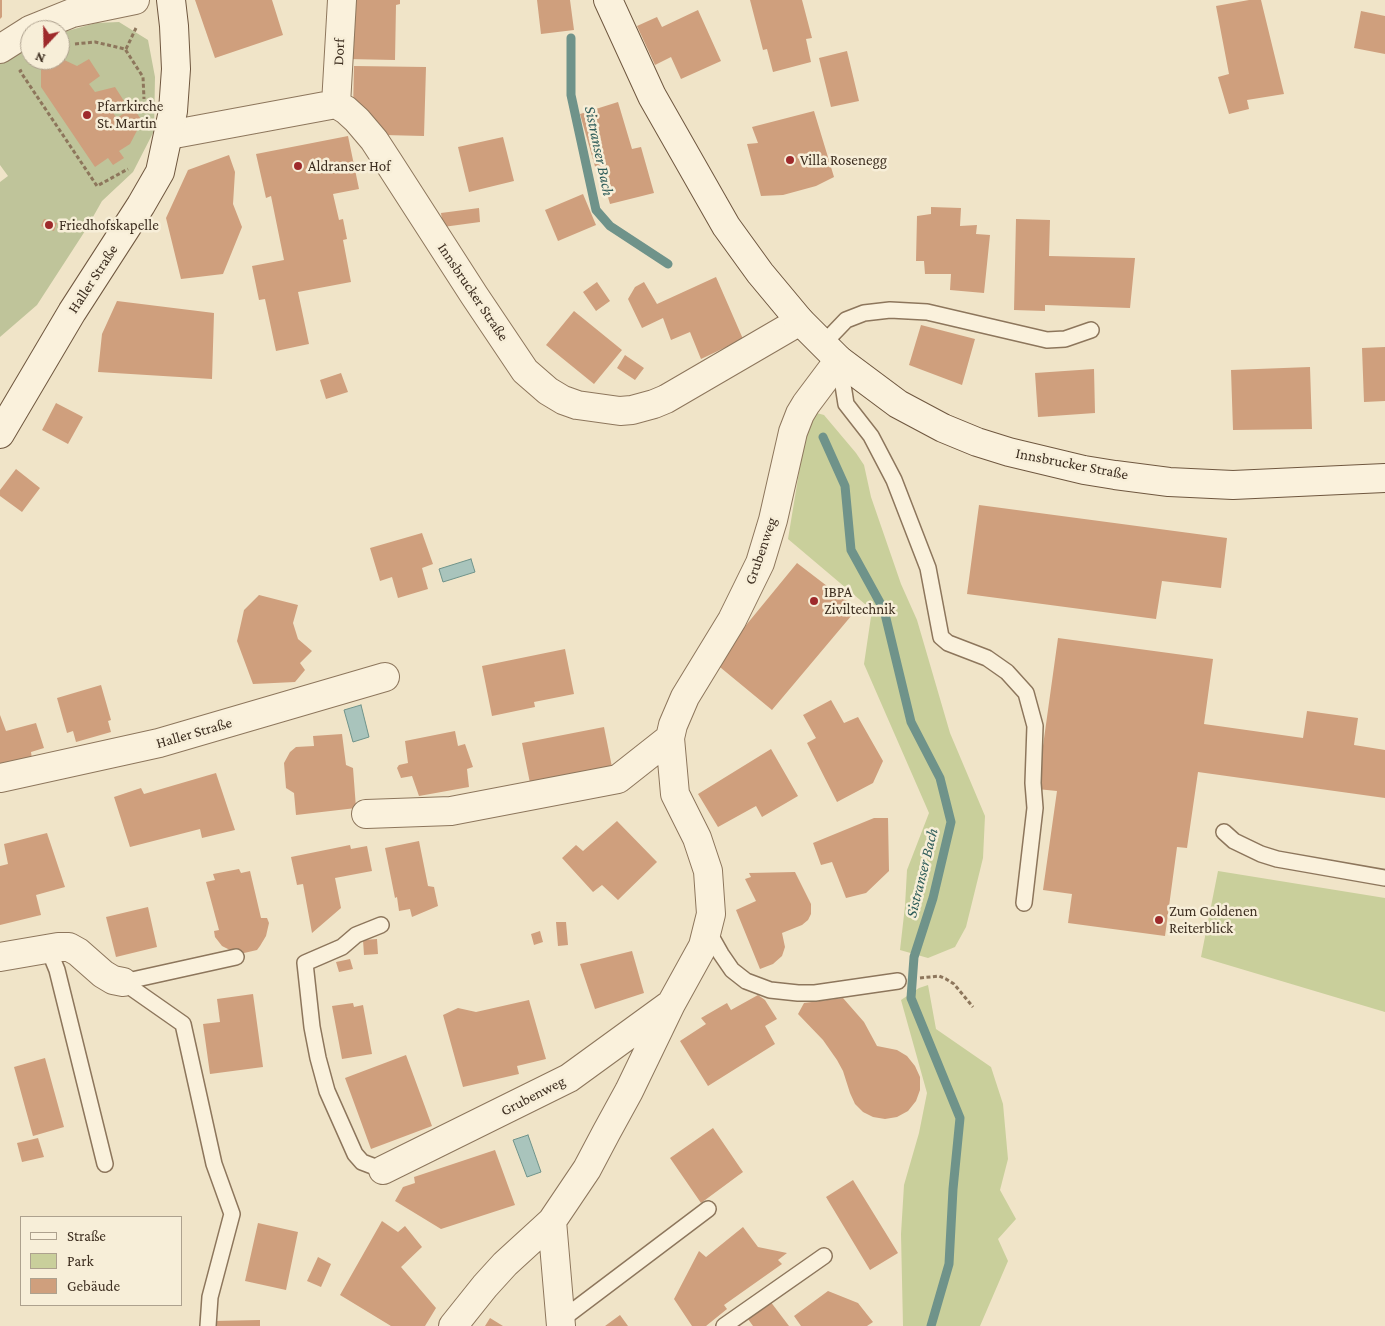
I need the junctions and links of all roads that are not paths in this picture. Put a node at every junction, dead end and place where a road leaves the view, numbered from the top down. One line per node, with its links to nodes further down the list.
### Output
1 (135, 0): 5 (street)
2 (171, 0): 9 (street, Haller Straße)
3 (342, 0): 8 (street, Dorf)
4 (608, 0): 10 (street, Innsbrucker Straße)
5 (55, 20)
6 (20, 36): 7 (street)
7 (0, 49)
8 (336, 104): 9 (street); 10 (street, Innsbrucker Straße)
9 (169, 135): 13 (street, Haller Straße)
10 (800, 321): 12 (street, Innsbrucker Straße)
11 (1091, 330): 12 (lane)
12 (831, 352): 14 (street, Innsbrucker Straße); 16 (street, Grubenweg); 21 (lane)
13 (0, 434)
14 (1385, 478)
15 (385, 677): 17 (street, Haller Straße)
16 (670, 738): 18 (street); 23 (street, Grubenweg)
17 (0, 778)
18 (366, 814)
19 (1224, 832): 20 (lane)
20 (1385, 878)
21 (1024, 903)
22 (382, 925): 31 (lane)
23 (708, 931): 27 (lane); 29 (street, Grubenweg)
24 (48, 948): 25 (street); 28 (street); 30 (lane)
25 (0, 957)
26 (236, 958): 28 (lane)
27 (898, 981)
28 (123, 982): 36 (lane)
29 (671, 1004): 31 (street, Grubenweg); 33 (street, Grubenweg)
30 (105, 1164)
31 (383, 1170)
32 (708, 1209): 35 (lane)
33 (552, 1221): 35 (street); 37 (street, Grubenweg)
34 (824, 1256): 38 (lane)
35 (561, 1323)
36 (208, 1326)
37 (452, 1326)
38 (724, 1326)

